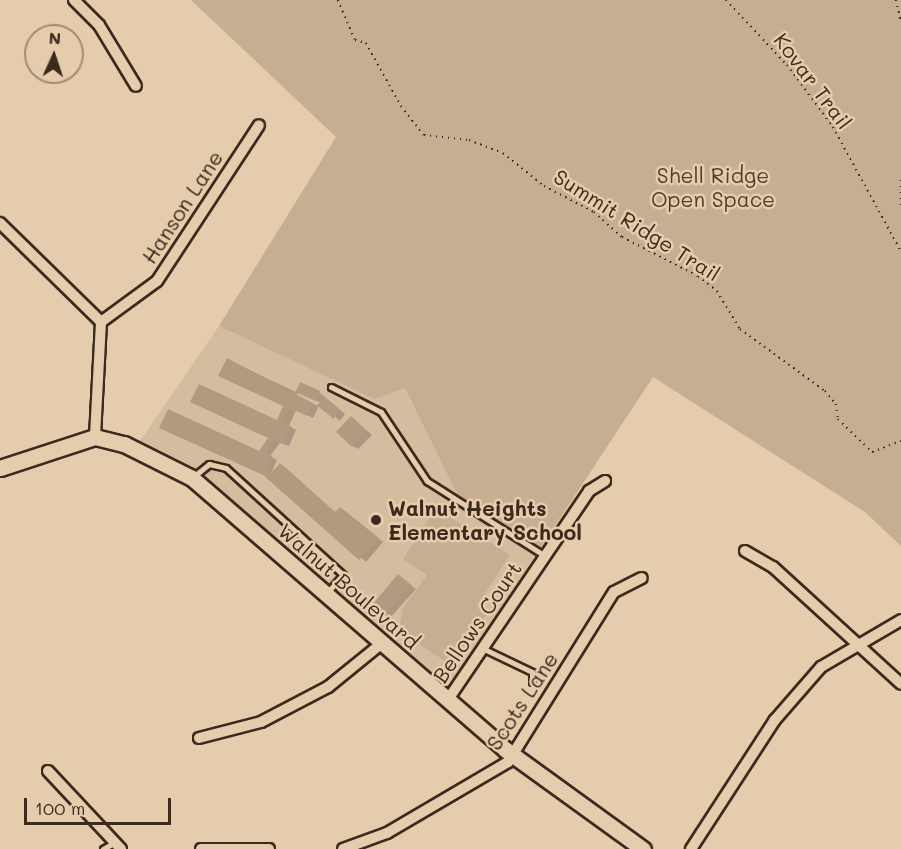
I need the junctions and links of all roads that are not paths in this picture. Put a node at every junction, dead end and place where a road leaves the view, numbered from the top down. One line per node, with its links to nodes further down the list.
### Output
1 (74, 0): 2 (street)
2 (136, 86)
3 (259, 125): 5 (street, Hanson Lane)
4 (0, 223): 5 (street)
5 (100, 322): 7 (street)
6 (332, 387): 12 (lane)
7 (95, 437): 8 (street); 9 (street, Walnut Boulevard)
8 (0, 468)
9 (192, 478): 14 (street, Walnut Boulevard); 14 (lane)
10 (605, 481): 12 (street, Bellows Court)
11 (745, 551): 17 (street)
12 (544, 556): 18 (street, Bellows Court)
13 (642, 578): 23 (street, Scots Lane)
14 (326, 594): 16 (street, Walnut Boulevard)
15 (901, 620): 17 (street)
16 (381, 644): 21 (street, Walnut Boulevard); 22 (street)
17 (858, 645): 20 (street); 32 (street)
18 (482, 648): 19 (lane); 21 (street, Bellows Court)
19 (532, 682)
20 (901, 684)
21 (447, 701): 23 (street, Walnut Boulevard)
22 (199, 738)
23 (512, 755): 30 (street, Scots Lane); 31 (street, Walnut Boulevard)
24 (48, 771): 25 (street)
25 (118, 846): 27 (lane)
26 (244, 848): 28 (street); 29 (street)
27 (103, 849)
28 (201, 849)
29 (269, 849)
30 (344, 849)
31 (643, 849)
32 (691, 849)

